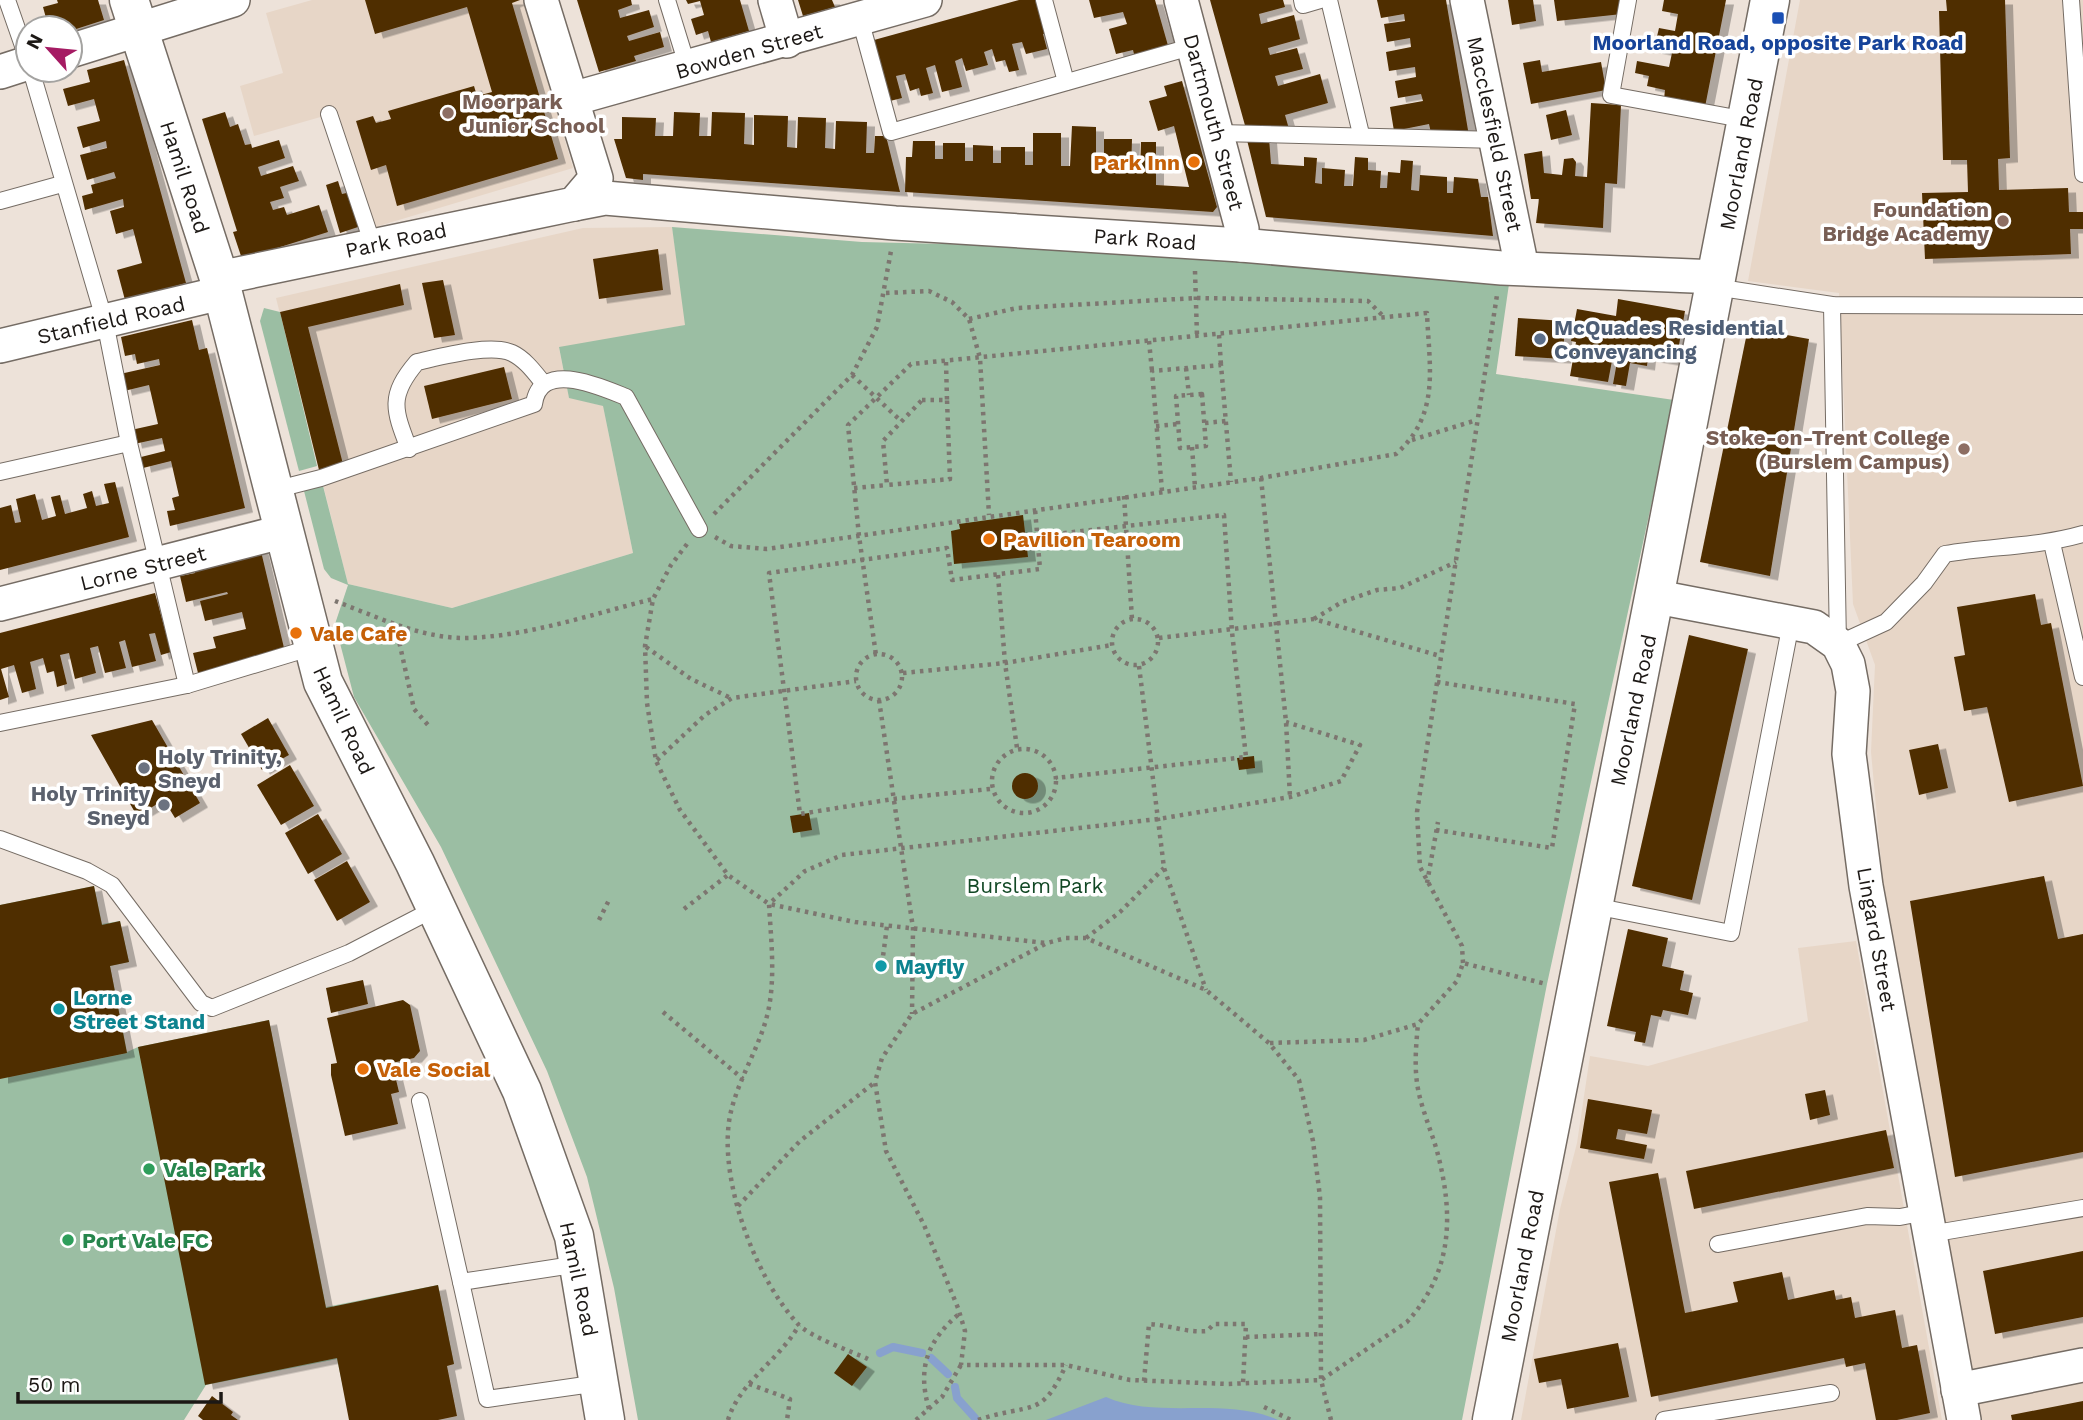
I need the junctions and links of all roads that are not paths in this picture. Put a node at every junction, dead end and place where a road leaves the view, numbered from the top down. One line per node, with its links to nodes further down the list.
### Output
1 (7, 0): 18 (lane)
2 (233, 0): 17 (street)
3 (541, 0): 25 (street)
4 (667, 0): 22 (lane)
5 (775, 0): 19 (street)
6 (925, 0): 16 (street, Bowden Street)
7 (1044, 0): 23 (lane)
8 (1181, 0): 21 (street, Dartmouth Street)
9 (1302, 0): 10 (lane)
10 (1320, 0)
11 (1329, 0): 29 (lane)
12 (1467, 0): 30 (street, Macclesfield Street)
13 (1628, 0): 27 (lane)
14 (1770, 0): 27 (street, Moorland Road)
15 (2071, 0): 31 (lane)
16 (865, 12): 19 (street, Bowden Street); 23 (lane)
17 (133, 15): 20 (street); 39 (street, Hamil Road)
18 (14, 21)
19 (787, 41): 22 (street, Bowden Street)
20 (84, 43)
21 (1194, 46): 23 (lane); 28 (street, Dartmouth Street)
22 (688, 68): 25 (street, Bowden Street)
23 (1066, 82)
24 (35, 84): 32 (lane)
25 (572, 99): 34 (street)
26 (329, 114): 35 (lane)
27 (1747, 120): 38 (street, Moorland Road)
28 (1219, 133): 29 (lane); 36 (street, Dartmouth Street)
29 (1361, 134): 30 (lane)
30 (1498, 140): 37 (street, Macclesfield Street)
31 (2083, 174)
32 (62, 184): 33 (lane); 42 (lane)
33 (0, 201)
34 (574, 204): 35 (street, Park Road); 36 (street, Park Road)
35 (373, 245): 39 (street, Park Road)
36 (1241, 245): 37 (street, Park Road)
37 (1512, 268): 38 (street, Park Road)
38 (1716, 282): 40 (lane); 54 (street, Moorland Road)
39 (220, 286): 42 (street, Stanfield Road); 48 (street, Hamil Road)
40 (1832, 305): 41 (lane); 57 (lane)
41 (2083, 306)
42 (105, 322): 43 (street, Stanfield Road); 45 (lane)
43 (0, 346)
44 (544, 384): 46 (lane); 46 (lane); 49 (lane)
45 (129, 443): 47 (lane); 53 (lane)
46 (409, 449): 48 (lane)
47 (0, 472)
48 (274, 490): 50 (street, Hamil Road)
49 (699, 529)
50 (285, 531): 53 (street, Lorne Street); 58 (street, Hamil Road)
51 (2083, 534): 52 (lane)
52 (2052, 543): 57 (lane); 59 (lane)
53 (158, 565): 55 (street, Lorne Street); 60 (lane)
54 (1657, 597): 56 (street); 63 (street, Moorland Road)
55 (0, 604)
56 (1791, 623): 57 (street); 63 (lane)
57 (1838, 645): 67 (street, Lingard Street)
58 (313, 648): 60 (lane); 64 (street, Hamil Road)
59 (2083, 677)
60 (187, 685): 61 (lane)
61 (0, 723)
62 (0, 839): 64 (lane)
63 (1594, 906): 76 (street, Moorland Road)
64 (436, 908): 69 (street, Hamil Road)
65 (420, 1101): 70 (lane)
66 (2083, 1208): 67 (lane)
67 (1928, 1223): 68 (lane); 74 (street, Lingard Street)
68 (1718, 1244)
69 (579, 1264): 70 (lane); 72 (street, Hamil Road)
70 (461, 1282): 72 (lane)
71 (2083, 1365): 74 (street)
72 (599, 1383): 75 (street, Hamil Road)
73 (1831, 1393): 77 (lane)
74 (1961, 1405)
75 (606, 1420)
76 (1493, 1420)
77 (1664, 1420)

